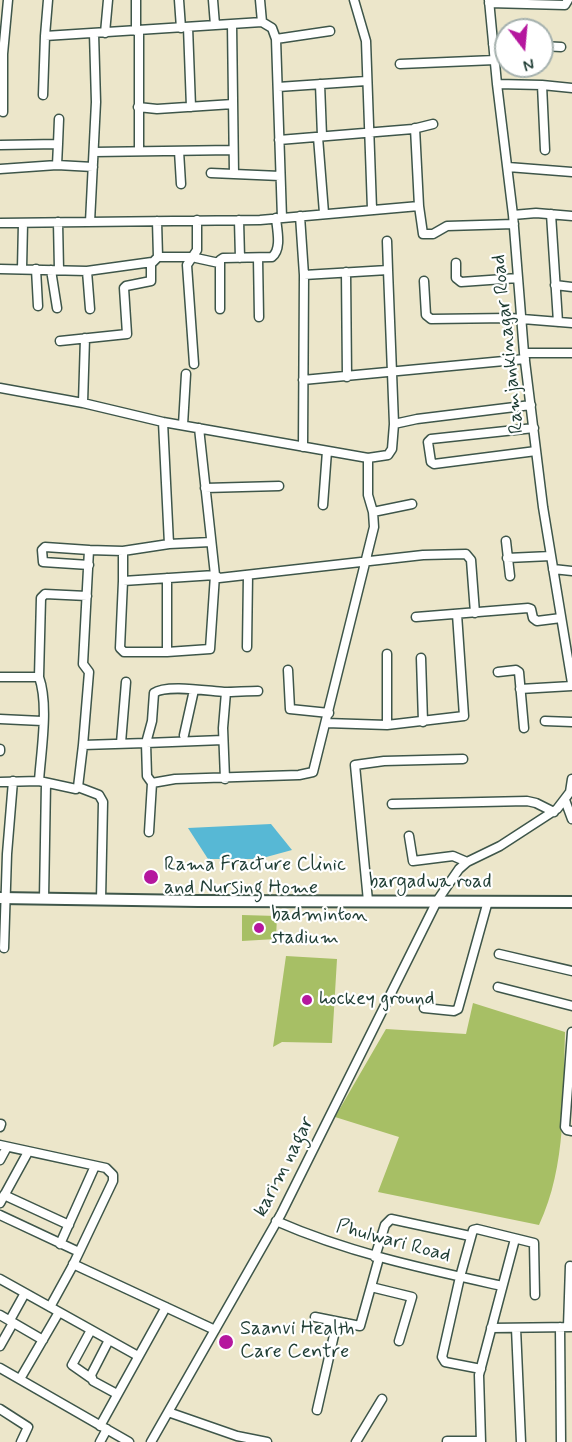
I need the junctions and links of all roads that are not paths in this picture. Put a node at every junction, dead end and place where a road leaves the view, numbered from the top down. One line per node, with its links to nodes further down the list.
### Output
1 (8, 0): 38 (street)
2 (48, 0): 19 (street)
3 (108, 0): 18 (street)
4 (136, 0): 15 (street)
5 (179, 0): 14 (street)
6 (213, 0): 13 (street)
7 (260, 0): 11 (street)
8 (354, 0): 28 (street)
9 (568, 0): 10 (street)
10 (489, 2): 21 (street, Ramjankinagar Road)
11 (262, 22): 12 (street); 20 (street)
12 (232, 24): 13 (street); 35 (street)
13 (215, 25): 14 (street)
14 (185, 27): 15 (street); 37 (street)
15 (137, 30): 18 (street); 36 (street)
16 (330, 31): 20 (street)
17 (94, 33): 18 (street); 19 (street); 51 (street)
18 (105, 33)
19 (45, 36): 34 (street)
20 (276, 39): 32 (street)
21 (493, 44): 24 (street, Ramjankinagar Road)
22 (554, 47): 23 (street)
23 (561, 47)
24 (494, 52)
25 (494, 60): 26 (street)
26 (400, 64)
27 (496, 78): 30 (street, Ramjankinagar Road)
28 (366, 81): 29 (street); 42 (street)
29 (320, 84): 32 (street); 43 (street)
30 (497, 84): 31 (street); 54 (street, Ramjankinagar Road)
31 (542, 85): 33 (street); 48 (street)
32 (278, 87): 44 (street)
33 (572, 88)
34 (43, 95)
35 (233, 104): 37 (street); 47 (street)
36 (138, 107): 37 (street); 49 (street)
37 (191, 108)
38 (3, 112)
39 (59, 119): 45 (street)
40 (434, 124): 41 (street)
41 (415, 128): 42 (street); 61 (street)
42 (368, 133): 43 (street); 62 (street)
43 (320, 136): 44 (street); 63 (street)
44 (279, 140): 59 (street)
45 (58, 144): 46 (street); 52 (street)
46 (0, 145)
47 (233, 150): 50 (street); 58 (street)
48 (545, 150)
49 (140, 151): 50 (street); 51 (street)
50 (179, 151): 60 (street)
51 (94, 152): 53 (street)
52 (57, 165): 53 (street); 55 (street)
53 (93, 166): 74 (street)
54 (508, 167): 56 (street); 68 (street, Ramjankinagar Road)
55 (0, 169)
56 (572, 172)
57 (211, 173): 58 (street)
58 (234, 174): 59 (street)
59 (280, 176): 67 (street)
60 (181, 184)
61 (419, 206): 62 (street); 68 (street)
62 (372, 209): 63 (street)
63 (324, 213): 65 (street)
64 (551, 214): 66 (street); 68 (street); 93 (street)
65 (300, 216): 67 (street); 90 (street)
66 (572, 216)
67 (279, 218): 70 (street); 79 (street)
68 (514, 219): 91 (street, Ramjankinagar Road)
69 (197, 220): 70 (street); 71 (street); 77 (street)
70 (239, 220): 78 (street)
71 (156, 221): 74 (street); 80 (street)
72 (23, 222): 73 (street); 75 (street); 84 (street)
73 (58, 222): 74 (street); 86 (street)
74 (90, 222)
75 (0, 223)
76 (387, 241): 87 (street)
77 (195, 257): 80 (street); 81 (street); 107 (street)
78 (240, 258): 79 (street); 81 (street)
79 (258, 258): 99 (street)
80 (155, 260): 88 (street); 103 (street)
81 (219, 263): 98 (street)
82 (456, 263): 91 (street)
83 (0, 269): 84 (street)
84 (22, 269): 85 (street)
85 (36, 269): 86 (street); 95 (street)
86 (55, 270): 88 (street); 96 (street)
87 (388, 270): 89 (street); 108 (street)
88 (87, 271): 97 (street)
89 (346, 272): 90 (street); 110 (street)
90 (304, 275): 111 (street)
91 (518, 278): 100 (street, Ramjankinagar Road)
92 (424, 281): 100 (street)
93 (555, 285): 94 (street); 101 (street)
94 (572, 287)
95 (38, 306)
96 (57, 308)
97 (90, 309)
98 (220, 309)
99 (259, 317)
100 (521, 320): 101 (street); 106 (street, Ramjankinagar Road)
101 (558, 322): 102 (street)
102 (572, 322)
103 (85, 338): 104 (street); 113 (street)
104 (60, 341)
105 (572, 353): 106 (street)
106 (524, 356): 108 (street); 114 (street, Ramjankinagar Road)
107 (194, 364)
108 (391, 373): 110 (street); 116 (street)
109 (186, 374): 117 (street)
110 (347, 376): 111 (street)
111 (303, 380): 120 (street)
112 (0, 388): 113 (street)
113 (83, 403): 115 (street)
114 (531, 405): 116 (street); 119 (street, Ramjankinagar Road)
115 (164, 422): 117 (street); 131 (street)
116 (394, 423): 123 (street)
117 (183, 425): 118 (street)
118 (199, 428): 120 (street); 125 (street)
119 (534, 428): 122 (street, Ramjankinagar Road); 122 (street)
120 (303, 447): 121 (street)
121 (327, 451): 123 (street); 127 (street)
122 (536, 451): 134 (street, Ramjankinagar Road)
123 (368, 458): 128 (street)
124 (279, 486): 125 (street)
125 (205, 488): 130 (street)
126 (412, 504): 128 (street)
127 (323, 505)
128 (373, 512): 136 (street)
129 (506, 541): 135 (street)
130 (211, 542): 131 (street); 141 (street)
131 (169, 544): 133 (street)
132 (89, 550): 133 (street); 137 (street); 137 (street)
133 (123, 551): 144 (street)
134 (551, 556): 135 (street); 138 (street, Ramjankinagar Road)
135 (507, 558): 142 (street)
136 (366, 562): 140 (street); 146 (street); 164 (street)
137 (88, 565): 145 (street)
138 (553, 569): 139 (street); 149 (street, Ramjankinagar Road)
139 (572, 572)
140 (248, 574): 141 (street); 150 (street)
141 (214, 575): 143 (street); 151 (street)
142 (510, 576)
143 (167, 578): 144 (street); 151 (street)
144 (123, 581): 151 (street)
145 (87, 596): 157 (street); 177 (street)
146 (475, 613): 147 (street); 149 (street)
147 (457, 614): 148 (street); 168 (street)
148 (416, 617)
149 (561, 618): 159 (street, Ramjankinagar Road)
150 (247, 646)
151 (167, 652)
152 (387, 654): 171 (street)
153 (421, 658): 168 (street)
154 (288, 670): 164 (street)
155 (498, 672): 160 (street)
156 (0, 677): 157 (street)
157 (39, 677): 166 (street)
158 (126, 682): 175 (street)
159 (572, 684): 160 (street)
160 (520, 688): 172 (street)
161 (194, 690): 163 (street); 173 (street); 176 (street)
162 (258, 691): 163 (street)
163 (226, 692): 174 (street)
164 (328, 713): 170 (street)
165 (0, 719): 166 (street)
166 (42, 721): 183 (street)
167 (545, 721): 169 (street)
168 (423, 722): 171 (street)
169 (572, 722)
170 (326, 723): 171 (street); 179 (street)
171 (387, 725)
172 (524, 728)
173 (184, 735)
174 (223, 740): 176 (street); 179 (street)
175 (121, 743): 176 (street); 177 (street)
176 (146, 743): 184 (street)
177 (83, 745): 185 (street)
178 (463, 759): 196 (street)
179 (225, 778): 184 (street)
180 (572, 779): 186 (street)
181 (13, 781): 182 (street); 183 (street); 193 (street)
182 (0, 782)
183 (43, 782): 185 (street); 194 (street)
184 (152, 783): 190 (street)
185 (78, 787): 195 (street)
186 (565, 800): 188 (street); 189 (street)
187 (392, 804): 188 (street)
188 (548, 809): 192 (street)
189 (572, 819)
190 (149, 832)
191 (409, 836): 192 (street)
192 (461, 859): 197 (street, karim nagar)
193 (3, 898): 194 (main road, bargadwa road); 200 (street)
194 (44, 900): 195 (main road, bargadwa road)
195 (101, 900): 196 (main road, bargadwa road)
196 (368, 901): 197 (main road, bargadwa road)
197 (437, 901): 198 (main road, bargadwa road); 214 (street, karim nagar)
198 (488, 901): 199 (main road, bargadwa road); 205 (street)
199 (572, 902)
200 (4, 948)
201 (499, 954): 202 (street)
202 (572, 971)
203 (498, 987): 204 (street)
204 (572, 1006)
205 (424, 1008)
206 (572, 1032): 207 (street)
207 (572, 1131)
208 (4, 1146): 209 (street); 210 (street)
209 (28, 1152): 211 (street); 212 (street)
210 (0, 1160)
211 (95, 1166): 215 (street); 219 (street)
212 (2, 1199): 215 (street)
213 (0, 1215): 218 (street)
214 (276, 1221): 220 (street, Phulwari Road); 241 (street, karim nagar)
215 (69, 1225): 218 (street)
216 (470, 1236): 217 (street); 220 (street); 223 (street)
217 (515, 1239): 225 (street); 229 (street)
218 (60, 1244): 219 (street)
219 (79, 1252): 221 (street)
220 (377, 1257): 223 (street, Phulwari Road); 226 (street)
221 (73, 1264): 230 (street); 231 (street)
222 (570, 1266): 227 (street)
223 (460, 1277): 225 (street, Phulwari Road); 249 (street)
224 (0, 1279): 228 (street)
225 (502, 1286): 238 (street)
226 (371, 1287): 236 (street); 245 (street)
227 (570, 1291): 237 (street)
228 (25, 1293): 230 (street); 235 (street)
229 (535, 1294)
230 (50, 1307): 232 (street)
231 (166, 1307): 241 (street); 247 (street)
232 (59, 1312): 240 (street); 243 (street)
233 (0, 1315): 235 (street)
234 (315, 1317): 236 (street)
235 (12, 1322): 242 (street); 243 (street)
236 (337, 1322): 257 (street)
237 (567, 1327): 239 (street); 255 (street)
238 (491, 1328): 239 (street); 249 (street)
239 (516, 1328): 268 (street)
240 (91, 1330): 244 (street); 251 (street)
241 (214, 1330): 258 (street, karim nagar)
242 (3, 1332): 246 (street)
243 (43, 1340): 250 (street)
244 (109, 1340): 247 (street); 251 (street)
245 (399, 1341)
246 (0, 1346)
247 (138, 1356): 252 (street)
248 (0, 1368): 250 (street)
249 (481, 1368): 267 (street)
250 (20, 1379): 259 (street)
251 (92, 1379): 252 (street)
252 (117, 1394): 259 (street)
253 (382, 1399): 266 (street)
254 (572, 1403): 255 (street)
255 (561, 1404): 269 (street)
256 (0, 1409): 261 (street)
257 (317, 1410)
258 (168, 1413): 264 (street, karim nagar); 265 (street)
259 (104, 1428): 262 (street); 263 (street)
260 (447, 1441): 267 (street)
261 (21, 1442)
262 (100, 1442)
263 (129, 1442)
264 (151, 1442)
265 (267, 1442)
266 (356, 1442)
267 (481, 1442)
268 (521, 1442)
269 (561, 1442)

